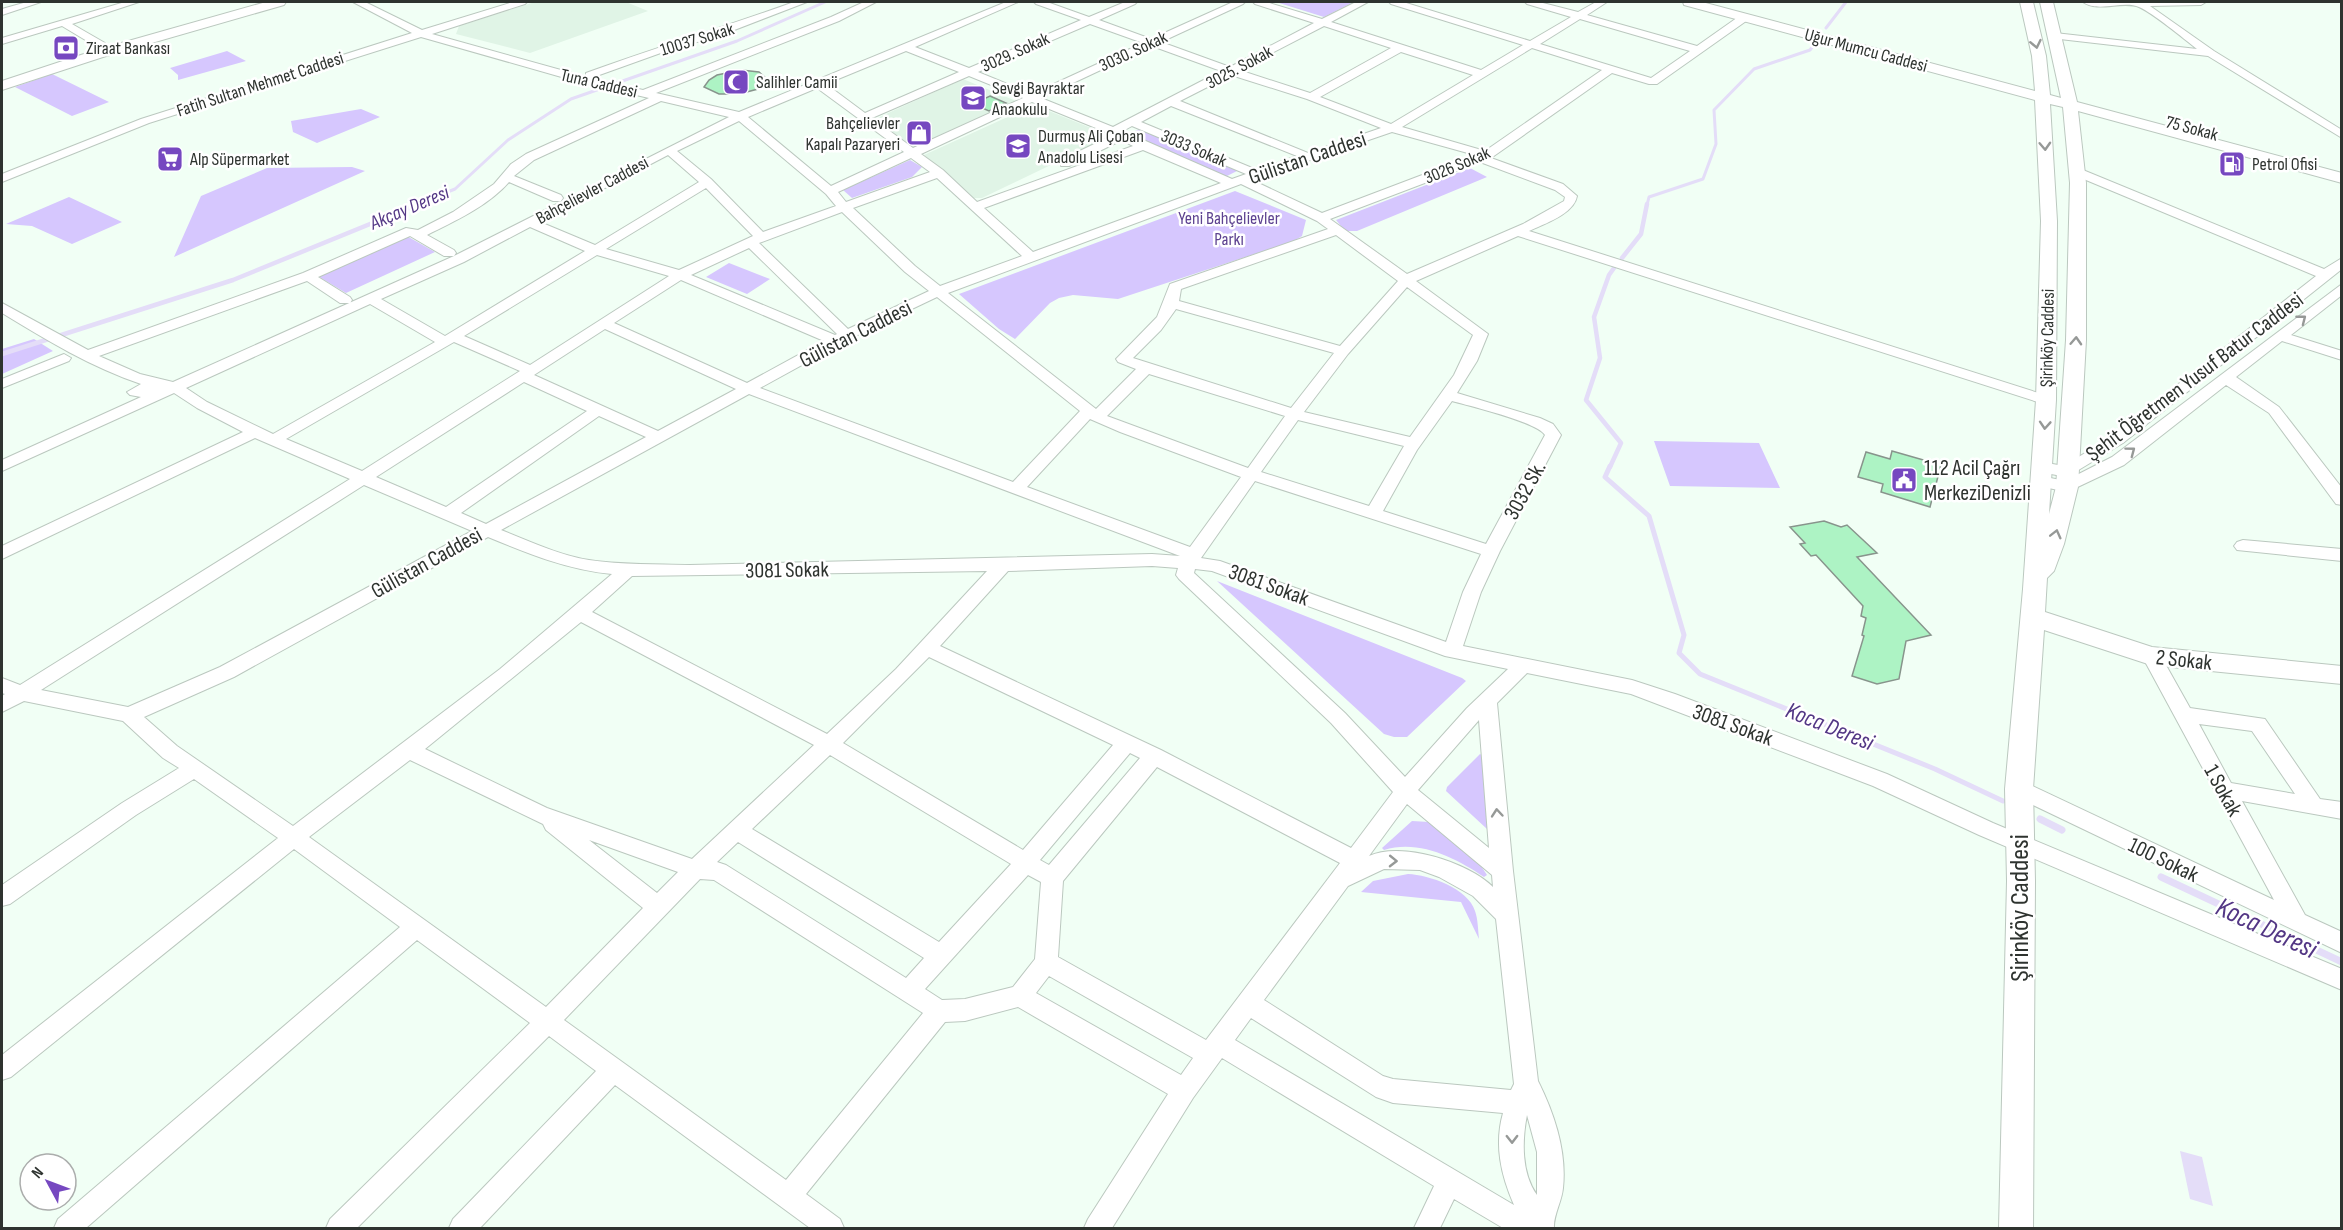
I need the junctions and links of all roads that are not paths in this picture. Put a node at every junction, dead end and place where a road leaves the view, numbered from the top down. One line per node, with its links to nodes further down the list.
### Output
1 (36, 2): 29 (street)
2 (94, 2): 28 (street)
3 (134, 2): 28 (street)
4 (250, 2): 40 (main road)
5 (279, 2): 53 (main road)
6 (358, 2): 36 (street, Tuna Caddesi)
7 (382, 2): 35 (street, Tuna Caddesi)
8 (522, 2): 35 (street, Fatih Sultan Mehmet Caddesi)
9 (802, 2): 51 (street, 10037 Sokak)
10 (871, 2): 54 (street)
11 (993, 2): 62 (street, Bahçelievler Caddesi)
12 (1013, 2): 42 (street, Bahçelievler Caddesi)
13 (1039, 2): 32 (street)
14 (1132, 2): 32 (street, 3029. Sokak)
15 (1240, 2): 39 (street, 3030. Sokak)
16 (1258, 2): 34 (street)
17 (1363, 2): 34 (street, 3025. Sokak)
18 (1394, 2): 41 (street)
19 (1530, 2): 30 (street)
20 (1602, 2): 30 (street, Gülistan Caddesi)
21 (1689, 2): 31 (main road, Uğur Mumcu Caddesi)
22 (1720, 2): 55 (main road, Uğur Mumcu Caddesi)
23 (2027, 2): 55 (main road, Şirinköy Caddesi, one-way to 55)
24 (2047, 2): 37 (main road, Şirinköy Caddesi)
25 (2088, 2): 26 (street)
26 (2139, 2): 27 (street); 45 (street)
27 (2201, 2)
28 (108, 9): 33 (street)
29 (2, 12)
30 (1579, 16): 41 (street, Gülistan Caddesi); 44 (street)
31 (1745, 17): 44 (street); 55 (main road, Uğur Mumcu Caddesi)
32 (1090, 20): 39 (street); 48 (street, 3029. Sokak)
33 (62, 22): 38 (street); 40 (street)
34 (1322, 23): 43 (street); 47 (street, 3025. Sokak)
35 (434, 29): 36 (street, Fatih Sultan Mehmet Caddesi); 51 (street, Tuna Caddesi)
36 (419, 33): 51 (street, Tuna Caddesi); 80 (street, Fatih Sultan Mehmet Caddesi)
37 (2055, 36): 45 (street); 59 (main road, Şirinköy Caddesi)
38 (3, 39)
39 (1153, 42): 47 (street); 58 (street, 3030. Sokak)
40 (101, 45): 50 (main road)
41 (1529, 45): 46 (street); 49 (street, Gülistan Caddesi)
42 (906, 46): 48 (street, 3033 Sokak); 52 (street, Bahçelievler Caddesi)
43 (1400, 48): 49 (street); 57 (street)
44 (1699, 50): 46 (street)
45 (2210, 53): 60 (street)
46 (1610, 69): 74 (street, 3026 Sokak)
47 (1231, 71): 57 (street); 61 (street, 3025. Sokak)
48 (970, 72): 58 (street, 3033 Sokak); 64 (street, 3029. Sokak)
49 (1481, 74): 67 (street, Gülistan Caddesi)
50 (2, 77)
51 (590, 77): 54 (street, Tuna Caddesi)
52 (818, 83): 63 (street, Bahçelievler Caddesi); 64 (street)
53 (2, 86)
54 (646, 93): 56 (street, Tuna Caddesi)
55 (2042, 93): 59 (main road, 75 Sokak); 126 (main road, Şirinköy Caddesi, one-way to 126)
56 (661, 97): 62 (street, Tuna Caddesi); 79 (street)
57 (1311, 97): 67 (street)
58 (1034, 99): 68 (street, 3033 Sokak); 72 (street, 3030. Sokak)
59 (2069, 100): 75 (main road, 75 Sokak); 76 (main road, Şirinköy Caddesi); 81 (main road, 75 Sokak)
60 (2284, 101): 65 (street); 69 (street)
61 (1172, 102): 66 (street, 3025. Sokak); 73 (street)
62 (725, 112): 63 (street, Tuna Caddesi); 85 (street, Bahçelievler Caddesi)
63 (740, 116): 71 (street, Bahçelievler Caddesi); 84 (street)
64 (866, 117): 72 (street)
65 (2342, 120)
66 (1132, 122): 68 (street, 3025. Sokak); 78 (street, 3033 Sokak)
67 (1392, 128): 73 (street, Gülistan Caddesi); 74 (street)
68 (1118, 134): 70 (street, 3033 Sokak); 87 (street, 3025. Sokak)
69 (2342, 135)
70 (1143, 146): 82 (street, 3033 Sokak); 87 (street)
71 (669, 150): 83 (street); 89 (street, Bahçelievler Caddesi)
72 (914, 153): 77 (street); 84 (street, 3030. Sokak)
73 (1306, 156): 78 (street, Gülistan Caddesi)
74 (1484, 157): 88 (street, 3026 Sokak); 91 (street)
75 (2342, 169)
76 (2078, 172): 99 (street); 139 (main road, Şirinköy Caddesi, one-way to 76)
77 (939, 173): 86 (street); 87 (street)
78 (1257, 174): 82 (street, Gülistan Caddesi)
79 (507, 177): 85 (street); 92 (street)
80 (2, 178)
81 (2342, 178)
82 (1236, 181): 88 (street, 3033 Sokak); 96 (street, Gülistan Caddesi)
83 (707, 182): 93 (street); 94 (street)
84 (831, 191): 86 (street)
85 (557, 198): 95 (street, Bahçelievler Caddesi)
86 (843, 206): 93 (street); 103 (street)
87 (977, 206): 96 (street)
88 (1321, 218): 90 (street, 3033 Sokak)
89 (532, 223): 94 (street); 104 (street, Bahçelievler Caddesi)
90 (1336, 231): 101 (street, 3033 Sokak); 106 (street)
91 (1519, 232): 101 (street); 126 (street)
92 (417, 235): 95 (street); 100 (street)
93 (756, 240): 98 (street); 111 (street)
94 (595, 250): 98 (street); 113 (street)
95 (449, 253): 105 (street, Bahçelievler Caddesi)
96 (1030, 257): 103 (street, Gülistan Caddesi)
97 (2342, 262): 99 (street, Şehit Öğretmen Yusuf Batur Caddesi)
98 (680, 275): 109 (street); 111 (street)
99 (2326, 275): 139 (street, Şehit Öğretmen Yusuf Batur Caddesi)
100 (308, 276): 105 (street); 115 (street)
101 (1406, 280): 114 (street); 125 (street, 3033 Sokak)
102 (2342, 288): 110 (street, Şehit Öğretmen Yusuf Batur Caddesi, one-way to 102)
103 (940, 291): 111 (street, Gülistan Caddesi); 128 (street)
104 (370, 299): 113 (street); 122 (street, Bahçelievler Caddesi)
105 (345, 300): 122 (street, Bahçelievler Caddesi)
106 (1173, 304): 114 (street); 118 (street)
107 (2, 308): 112 (street)
108 (2, 321): 112 (street)
109 (602, 323): 119 (street); 123 (street)
110 (2281, 336): 116 (street); 120 (street, Şehit Öğretmen Yusuf Batur Caddesi)
111 (841, 338): 123 (street, Gülistan Caddesi)
112 (45, 340): 115 (street, 3081 Sokak); 117 (street)
113 (450, 340): 119 (street); 132 (street)
114 (1343, 351): 129 (street)
115 (86, 356): 122 (street, 3081 Sokak)
116 (2342, 356)
117 (64, 358): 121 (street); 124 (street)
118 (1146, 368): 128 (street); 129 (street)
119 (526, 372): 127 (street); 138 (street)
120 (2226, 378): 139 (street, Şehit Öğretmen Yusuf Batur Caddesi, one-way to 120); 141 (street)
121 (2, 384)
122 (163, 388): 124 (street); 130 (street, 3081 Sokak); 135 (street, Bahçelievler Caddesi)
123 (749, 389): 131 (street, Gülistan Caddesi); 140 (street)
124 (135, 393): 134 (street)
125 (1448, 395): 133 (street); 146 (street, 3032 Sk.)
126 (2046, 400): 136 (main road, Şirinköy Caddesi, one-way to 136)
127 (598, 410): 131 (street); 143 (street)
128 (1093, 414): 137 (street); 140 (street)
129 (1294, 414): 133 (street); 137 (street)
130 (255, 432): 132 (street, 3081 Sokak); 147 (street)
131 (658, 437): 144 (street, Gülistan Caddesi)
132 (275, 439): 138 (street, 3081 Sokak)
133 (1414, 443): 142 (street)
134 (2, 453)
135 (2, 466)
136 (2041, 474): 139 (street); 152 (main road, Şirinköy Caddesi)
137 (1252, 475): 142 (street); 149 (street)
138 (363, 478): 143 (street, 3081 Sokak); 161 (street)
139 (2067, 480): 152 (main road, Şirinköy Caddesi, one-way to 139)
140 (1015, 490): 149 (street)
141 (2342, 500)
142 (1373, 513): 146 (street)
143 (448, 514): 144 (street, 3081 Sokak)
144 (485, 530): 151 (street, 3081 Sokak); 164 (street, Gülistan Caddesi)
145 (2243, 546): 148 (street)
146 (1491, 551): 156 (street, 3032 Sk.)
147 (2, 553)
148 (2342, 555)
149 (1191, 558): 150 (street, 3081 Sokak); 156 (street, 3081 Sokak); 173 (street)
150 (1003, 565): 151 (street, 3081 Sokak); 155 (street)
151 (628, 570): 153 (street)
152 (2035, 589): 154 (main road, Şirinköy Caddesi)
153 (580, 614): 166 (street); 168 (street)
154 (2032, 618): 157 (main road, 2 Sokak); 171 (main road, Şirinköy Caddesi)
155 (927, 648): 166 (street); 167 (street)
156 (1452, 651): 158 (street, 3081 Sokak)
157 (2151, 656): 159 (main road, 2 Sokak); 165 (street, 1 Sokak)
158 (1522, 667): 162 (street); 179 (street, 3081 Sokak)
159 (2342, 675)
160 (2, 685): 161 (street)
161 (21, 693): 163 (street); 164 (street)
162 (1487, 701): 173 (street); 183 (street, one-way to 162)
163 (2, 705)
164 (129, 715): 170 (street)
165 (2183, 716): 172 (street, 1 Sokak); 174 (street)
166 (827, 743): 177 (street); 181 (street)
167 (1127, 743): 169 (street); 181 (street)
168 (409, 750): 176 (street); 178 (street)
169 (1154, 756): 180 (street); 184 (street)
170 (194, 769): 178 (street); 186 (street)
171 (2019, 789): 179 (main road, Şirinköy Caddesi); 189 (street, 100 Sokak)
172 (2224, 790): 174 (street); 189 (street, 1 Sokak)
173 (1405, 791): 180 (street); 183 (street)
174 (2314, 806): 175 (street)
175 (2342, 811)
176 (540, 814): 182 (street); 187 (street)
177 (736, 830): 182 (street); 192 (street)
178 (293, 837): 190 (street); 201 (street)
179 (2018, 841): 194 (street, 100 Sokak); 214 (main road, Şirinköy Caddesi)
180 (1354, 860): 185 (street)
181 (1024, 863): 184 (street); 192 (street)
182 (695, 869): 187 (street); 195 (street)
183 (1503, 871): 188 (street)
184 (1052, 878): 193 (street)
185 (1339, 880): 188 (street, one-way to 188); 197 (street)
186 (2, 897)
187 (658, 907): 199 (street)
188 (1507, 915): 204 (street)
189 (2298, 923): 191 (street, 100 Sokak)
190 (415, 927): 199 (street); 208 (street)
191 (2342, 943)
192 (941, 956): 195 (street)
193 (1046, 962): 196 (street); 200 (street)
194 (2342, 980)
195 (908, 992): 198 (street)
196 (1020, 996): 198 (street); 203 (street)
197 (1249, 1003): 200 (street); 204 (street)
198 (939, 1011): 206 (street)
199 (547, 1022): 202 (street); 209 (street)
200 (1215, 1049): 203 (street); 205 (street)
201 (2, 1069)
202 (612, 1070): 206 (street); 210 (street)
203 (1184, 1090): 212 (street)
204 (1527, 1096): 207 (street, one-way to 207); 207 (street)
205 (1449, 1182): 207 (street); 213 (street)
206 (788, 1197): 211 (street)
207 (1536, 1227)
208 (67, 1228)
209 (339, 1228)
210 (462, 1228)
211 (831, 1228)
212 (1097, 1228)
213 (1427, 1228)
214 (2016, 1228)

